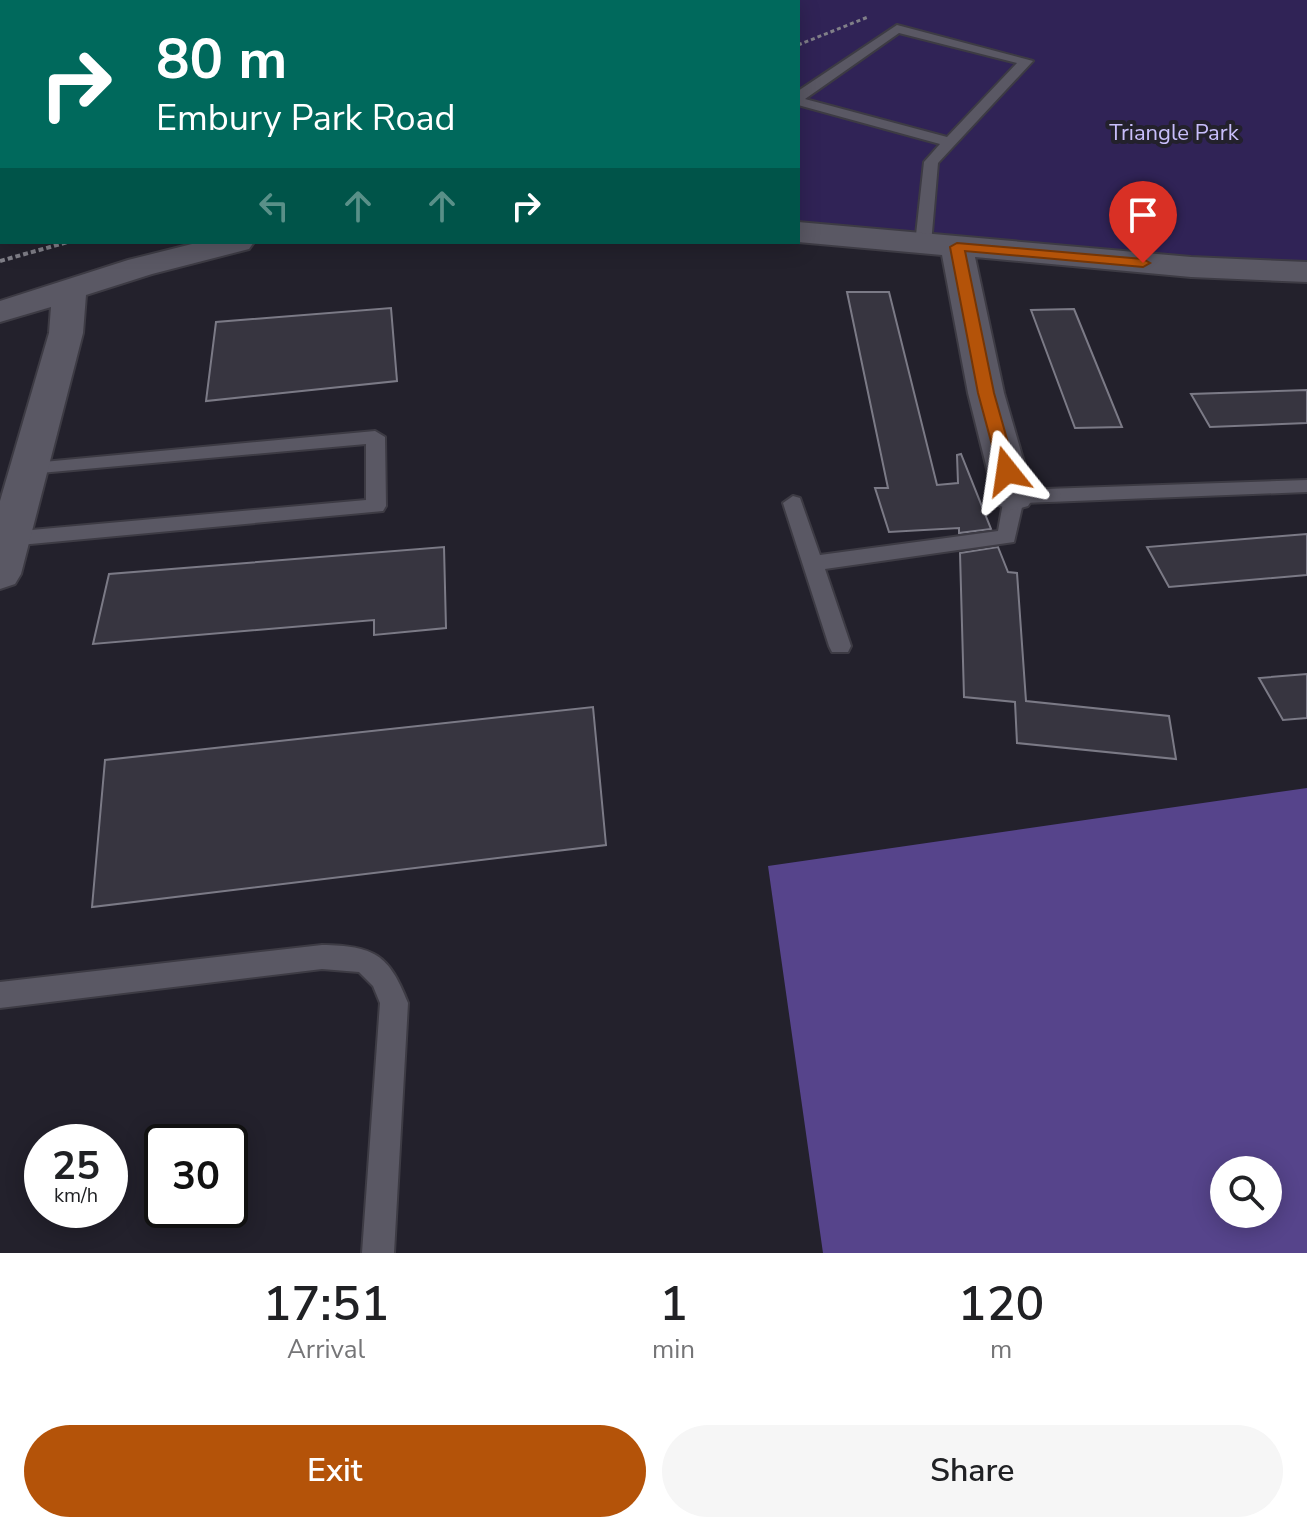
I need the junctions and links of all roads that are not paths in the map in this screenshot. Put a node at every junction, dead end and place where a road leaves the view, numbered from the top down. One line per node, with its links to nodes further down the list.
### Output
1 (800, 98): 3 (lane)
2 (800, 100): 3 (lane)
3 (950, 142): 6 (lane)
4 (800, 232): 6 (street)
5 (230, 244): 8 (street)
6 (940, 245): 7 (street); 12 (street)
7 (1307, 272)
8 (69, 292): 9 (street); 10 (street)
9 (0, 312)
10 (29, 468): 14 (street); 14 (lane)
11 (1307, 486): 12 (lane)
12 (1014, 497): 15 (lane)
13 (793, 503): 15 (lane)
14 (4, 556)
15 (813, 563): 16 (lane)
16 (840, 646)
17 (0, 995): 18 (lane)
18 (378, 1253)

